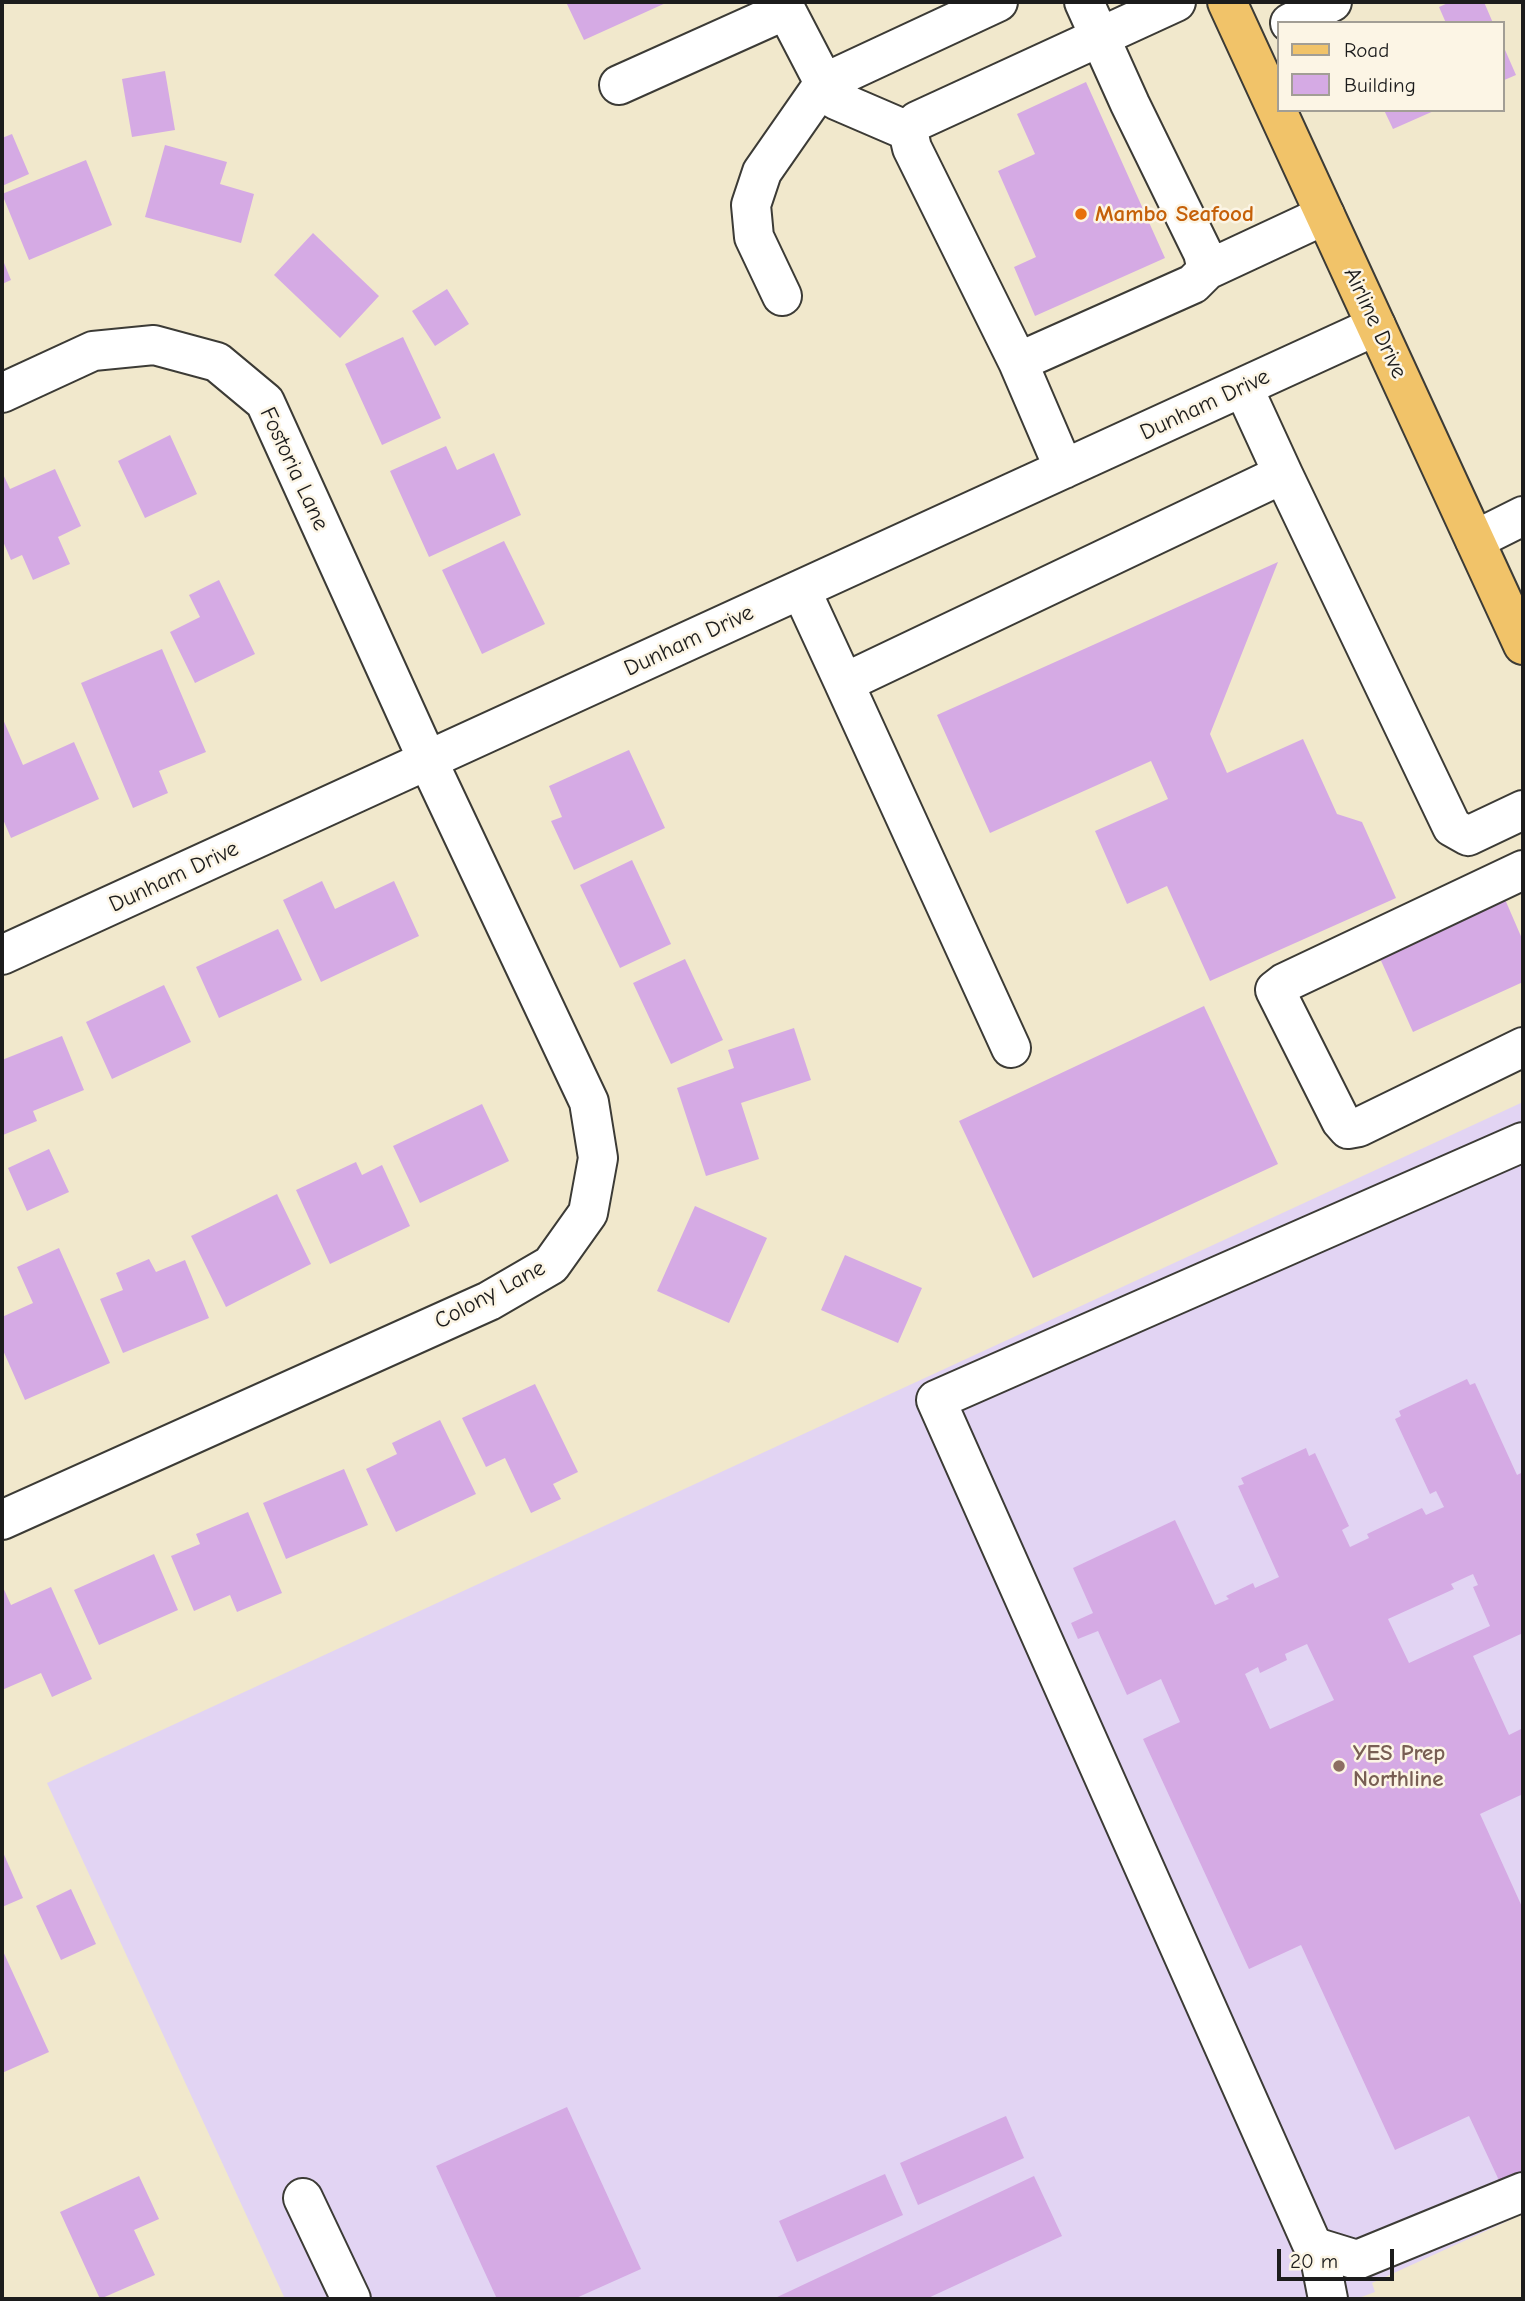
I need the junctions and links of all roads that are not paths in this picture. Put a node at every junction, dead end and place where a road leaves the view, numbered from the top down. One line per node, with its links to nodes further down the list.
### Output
1 (998, 2): 10 (street)
2 (1084, 2): 8 (street)
3 (1176, 2): 8 (street)
4 (1227, 2): 7 (main road, Airline Drive)
5 (1332, 2): 6 (street)
6 (1294, 21)
7 (1262, 36): 9 (main road, Airline Drive)
8 (1100, 38): 13 (street); 15 (street)
9 (1276, 76)
10 (824, 83): 11 (street); 13 (street); 16 (street)
11 (620, 85)
12 (1289, 112): 14 (main road, Airline Drive)
13 (908, 131): 18 (street)
14 (1325, 215): 15 (street); 17 (main road, Airline Drive)
15 (1207, 270): 18 (street)
16 (782, 296)
17 (1376, 326): 19 (street, Dunham Drive); 24 (main road, Airline Drive)
18 (1018, 362): 21 (street)
19 (1242, 387): 21 (street, Dunham Drive); 22 (street)
20 (2, 393): 28 (street, Fostoria Lane)
21 (1064, 469): 25 (street, Dunham Drive)
22 (1283, 474): 27 (street); 29 (street)
23 (1523, 516): 24 (street)
24 (1475, 540): 26 (main road, Airline Drive)
25 (801, 590): 27 (street); 28 (street, Dunham Drive)
26 (1523, 645)
27 (844, 683): 33 (street)
28 (428, 761): 31 (street, Dunham Drive); 35 (street, Colony Lane)
29 (1523, 810)
30 (1523, 870): 32 (street)
31 (2, 955)
32 (1523, 1047)
33 (1012, 1048)
34 (1523, 1142): 38 (street)
35 (2, 1520)
36 (1523, 2192): 38 (street)
37 (303, 2198): 39 (street)
38 (1318, 2248): 40 (street)
39 (351, 2299)
40 (1328, 2299)

